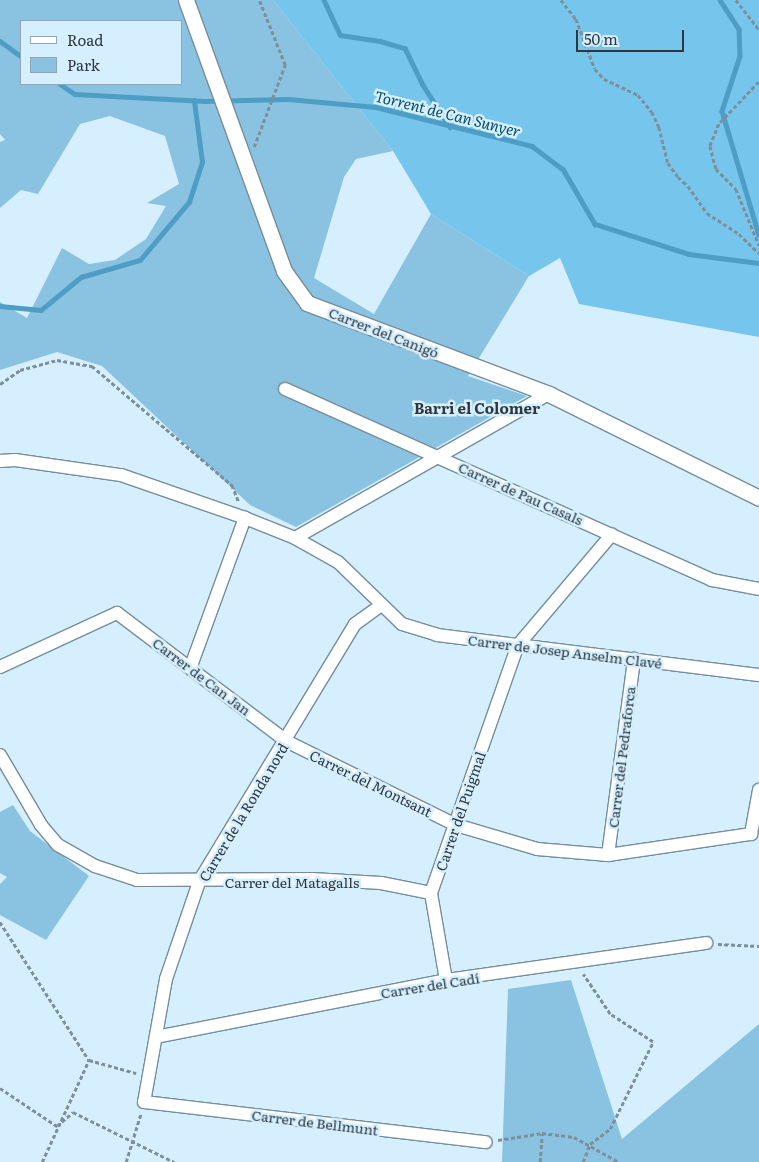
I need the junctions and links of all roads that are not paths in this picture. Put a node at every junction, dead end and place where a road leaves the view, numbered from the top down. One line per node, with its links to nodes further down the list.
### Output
1 (186, 0): 3 (street, Carrer del Canigó)
2 (285, 389): 4 (street, Carrer de Pau Casals)
3 (548, 394): 4 (street); 6 (street, Carrer del Canigó)
4 (438, 456): 8 (street, Carrer de Pau Casals); 9 (street)
5 (0, 461): 7 (street, Carrer de Josep Anselm Clavé)
6 (759, 498)
7 (245, 518): 9 (street, Carrer de Josep Anselm Clavé); 14 (street)
8 (612, 534): 10 (street, Carrer de Pau Casals); 12 (street)
9 (295, 538): 11 (street, Carrer de Josep Anselm Clavé)
10 (759, 588)
11 (380, 606): 12 (street, Carrer de Josep Anselm Clavé); 17 (street, Carrer de la Ronda nord)
12 (518, 645): 13 (street, Carrer de Josep Anselm Clavé); 20 (street, Carrer del Puigmal)
13 (634, 659): 16 (street, Carrer de Josep Anselm Clavé); 21 (street, Carrer del Pedraforca)
14 (191, 666): 15 (street, Carrer de Can Jan); 17 (street, Carrer de Can Jan)
15 (0, 667)
16 (759, 675)
17 (286, 741): 20 (street, Carrer del Montsant); 22 (street, Carrer de la Ronda nord)
18 (0, 755): 22 (street, Carrer del Matagalls)
19 (759, 790): 21 (street, Carrer del Montsant)
20 (456, 826): 21 (street, Carrer del Montsant); 23 (street, Carrer del Puigmal)
21 (608, 855)
22 (199, 882): 23 (street, Carrer del Matagalls); 26 (street, Carrer de la Ronda nord)
23 (431, 893): 25 (street)
24 (706, 943): 25 (street, Carrer del Cadí)
25 (446, 980): 26 (street, Carrer del Cadí)
26 (156, 1037): 27 (street, Carrer de la Ronda nord)
27 (144, 1102): 28 (street, Carrer de Bellmunt)
28 (486, 1142)

